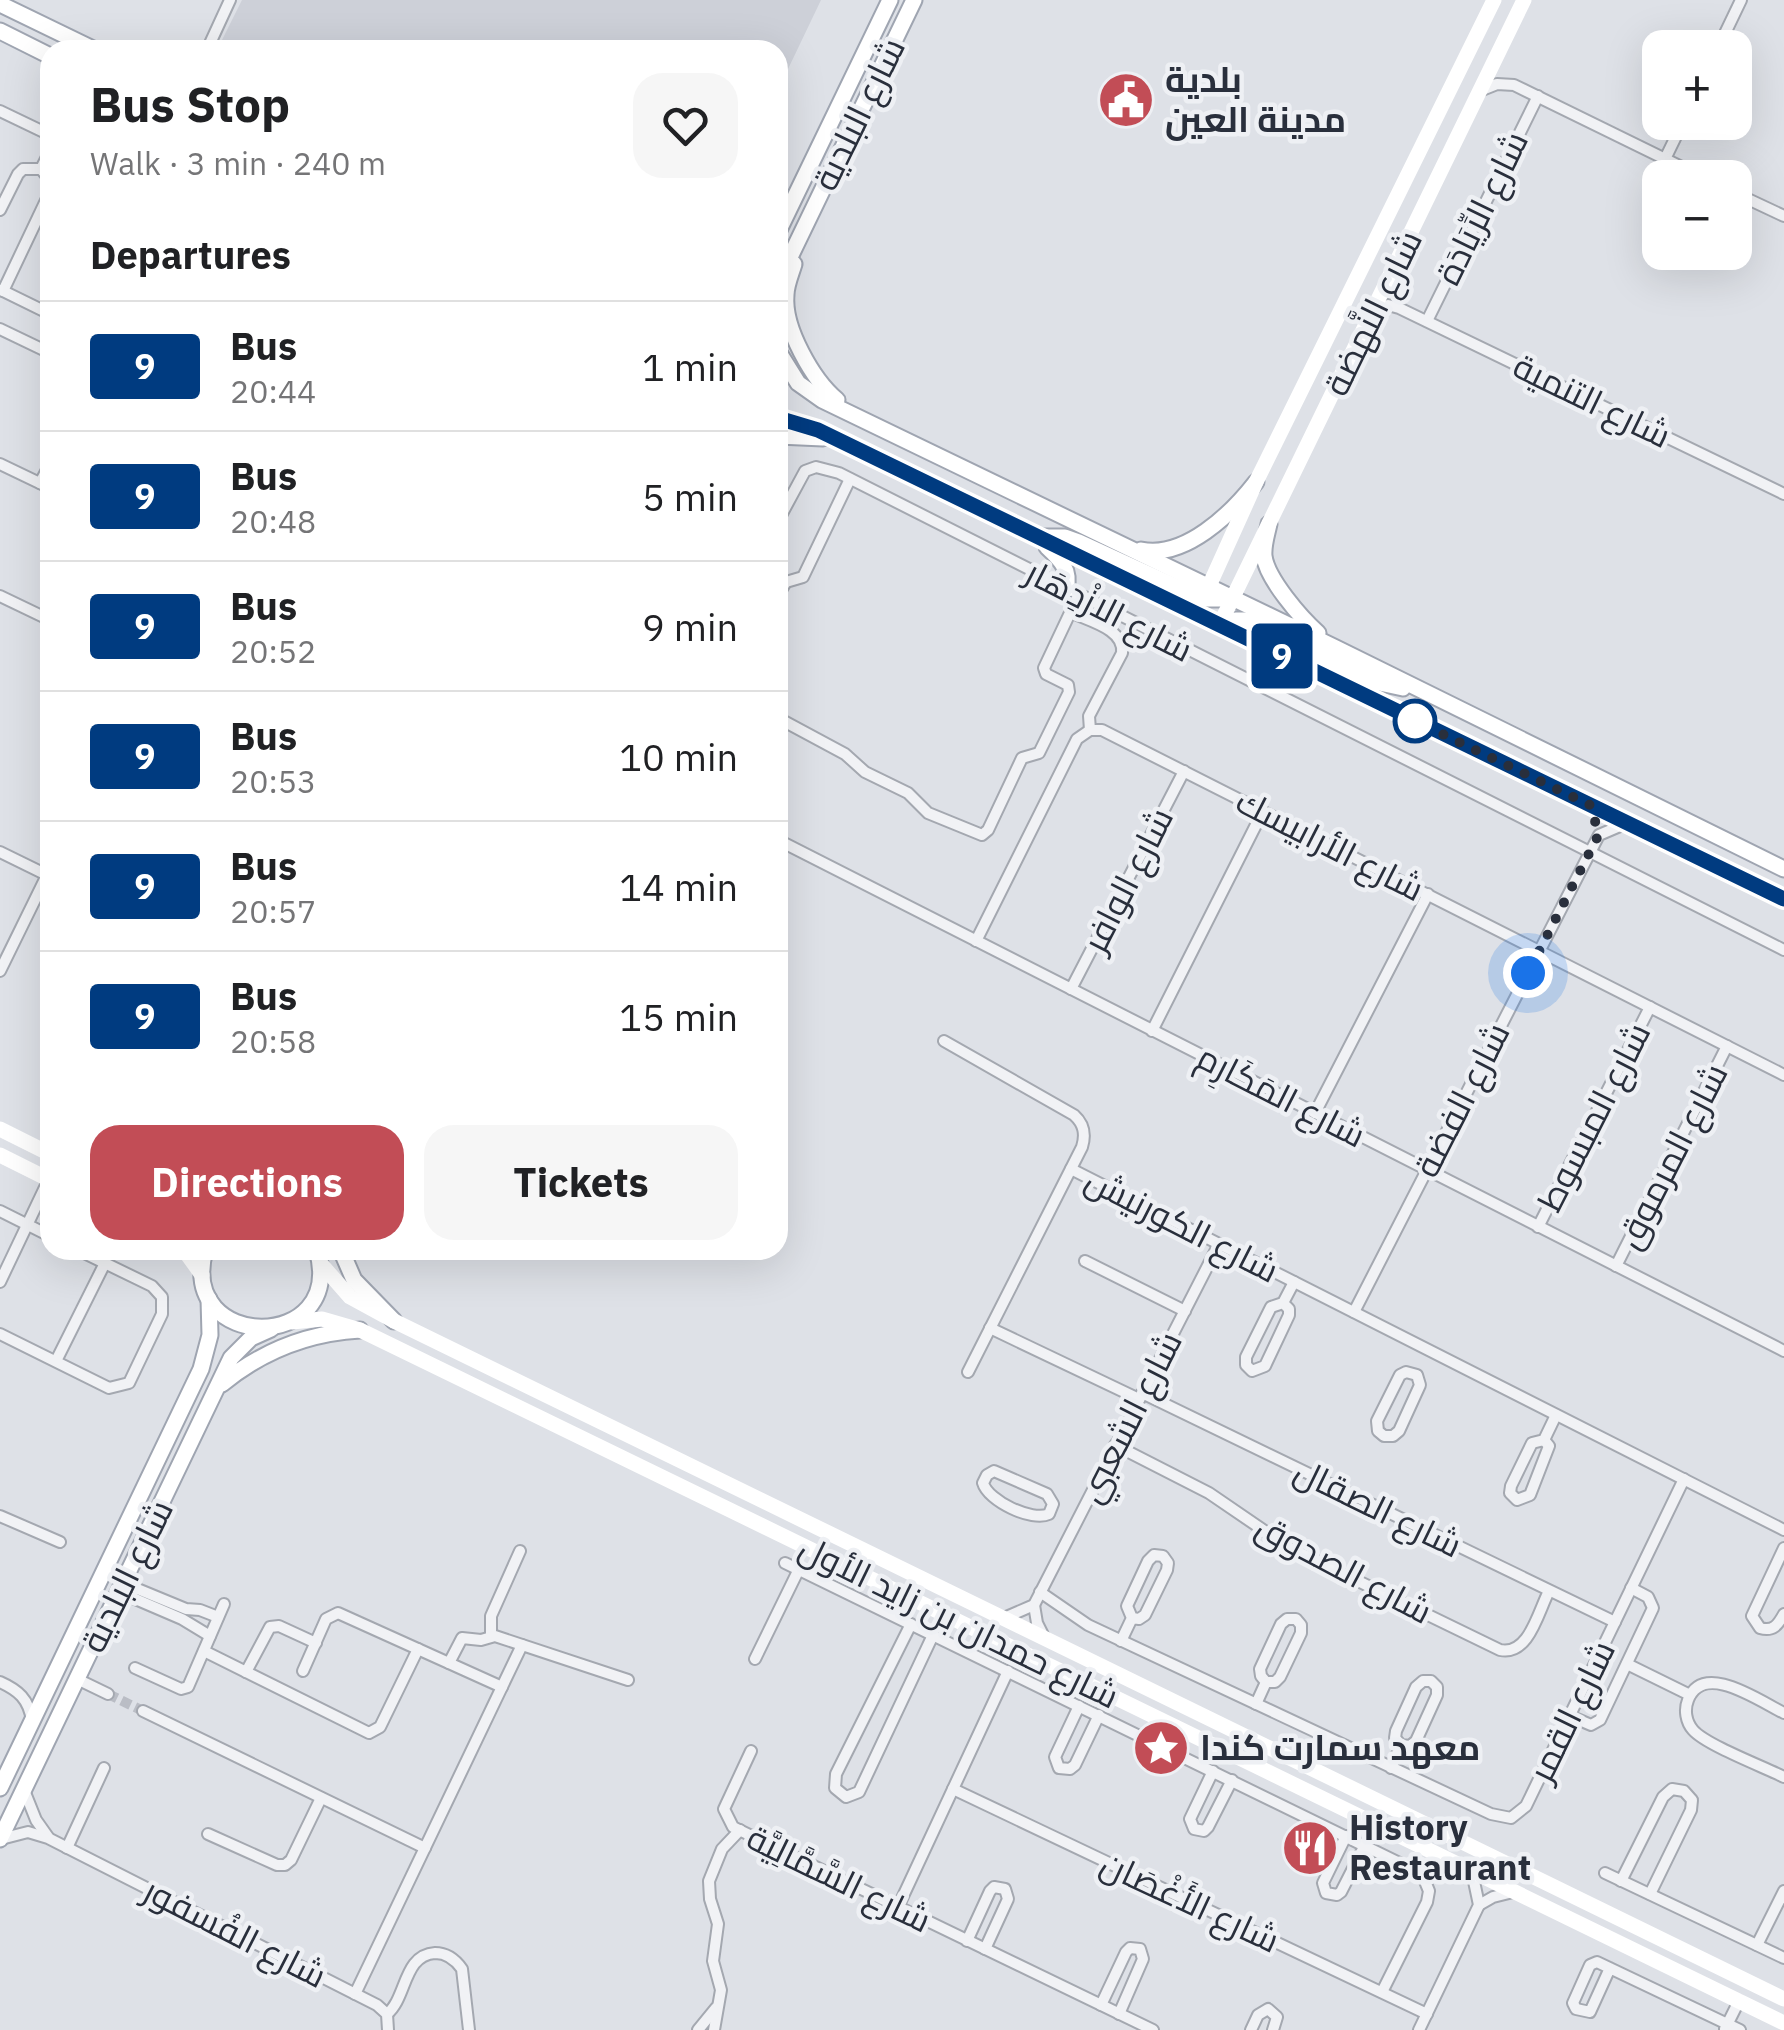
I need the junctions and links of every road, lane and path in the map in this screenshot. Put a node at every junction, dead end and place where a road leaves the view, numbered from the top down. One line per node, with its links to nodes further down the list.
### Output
1 (230, 0): 11 (street)
2 (890, 0): 24 (main road, شارع البلدية)
3 (914, 0): 27 (main road, شارع البلدية)
4 (1494, 0): 30 (main road, شارع النَّهضة)
5 (1524, 0): 13 (main road, شارع النَّهضة)
6 (1741, 0): 8 (street)
7 (0, 4): 10 (main road)
8 (1727, 30)
9 (0, 32): 12 (main road)
10 (74, 40)
11 (211, 40)
12 (40, 51)
13 (1498, 56): 14 (street); 15 (main road, شارع النَّهضة)
14 (1514, 85): 15 (street); 16 (street)
15 (1481, 90): 29 (main road, شارع النَّهضة)
16 (1538, 96): 20 (street); 37 (street, شارع الرِّيَادَة)
17 (0, 110): 18 (street)
18 (40, 130)
19 (1675, 140): 20 (street)
20 (1666, 159)
21 (40, 169): 23 (street)
22 (1752, 201): 26 (street)
23 (0, 210)
24 (788, 211)
25 (40, 212): 32 (street)
26 (1784, 216)
27 (805, 226): 28 (main road, شارع البلدية); 31 (main road)
28 (788, 261)
29 (1388, 284): 33 (main road, شارع النَّهضة); 34 (street)
30 (1354, 288): 41 (main road); 48 (main road, شارع النَّهضة)
31 (788, 289)
32 (2, 290): 35 (street)
33 (1376, 308): 34 (street, شارع التنمية); 41 (main road, شارع النَّهضة)
34 (1400, 308): 37 (street, شارع التنمية)
35 (40, 309)
36 (788, 310): 42 (main road)
37 (1427, 320): 50 (street, شارع التنمية)
38 (0, 329): 39 (street)
39 (40, 348)
40 (788, 370): 42 (main road)
41 (1343, 372): 52 (main road, شارع النَّهضة)
42 (860, 418): 53 (main road)
43 (788, 420): 45 (main road)
44 (788, 437): 45 (main road)
45 (834, 440): 54 (main road)
46 (0, 464): 49 (street)
47 (850, 479): 51 (street, شارع الازْدِهَار); 55 (street); 56 (street, شارع الازْدِهَار)
48 (1256, 482): 53 (main road); 59 (main road, شارع النَّهضة)
49 (40, 484)
50 (1784, 494)
51 (788, 502)
52 (1269, 524): 58 (main road, شارع النَّهضة); 64 (main road)
53 (1105, 537): 59 (main road)
54 (1037, 538): 56 (main road); 59 (main road)
55 (788, 582)
56 (1072, 593): 60 (street); 75 (street, شارع الازْدِهَار)
57 (0, 596): 61 (street)
58 (1232, 599): 59 (main road); 62 (main road, شارع النَّهضة); 64 (main road)
59 (1202, 600): 62 (main road)
60 (1070, 612): 66 (street); 67 (street)
61 (40, 615)
62 (1219, 626): 63 (main road)
63 (1236, 634): 65 (main road); 69 (main road)
64 (1336, 648): 65 (main road)
65 (1412, 688): 77 (main road)
66 (788, 723)
67 (1090, 730): 68 (street, شارع الأرابيسك); 81 (street)
68 (1184, 771): 70 (street, شارع الأرابيسك); 85 (street, شارع الوافر)
69 (1590, 805): 71 (main road); 72 (street)
70 (1263, 810): 79 (street, شارع الأرابيسك); 87 (street)
71 (1626, 823): 72 (street); 80 (main road)
72 (1599, 834): 75 (street, شارع الفضة)
73 (788, 845): 81 (street, شارع المَكَارِم)
74 (0, 852): 76 (street)
75 (1590, 852): 82 (street, شارع الازْدِهَار); 83 (street, شارع الفضة)
76 (40, 869)
77 (1784, 870)
78 (40, 891): 84 (street)
79 (1428, 894): 83 (street, شارع الأرابيسك); 91 (street)
80 (1784, 899)
81 (976, 941): 85 (street, شارع المَكَارِم)
82 (1784, 950)
83 (1539, 951): 86 (street, شارع الأرابيسك); 96 (street, شارع الفضة)
84 (0, 971)
85 (1072, 989): 87 (street, شارع المَكَارِم)
86 (1650, 1007): 89 (street, شارع الأرابيسك); 101 (street, شارع المبسوط)
87 (1152, 1030): 91 (street, شارع المَكَارِم)
88 (944, 1041): 95 (street)
89 (1727, 1046): 90 (street, شارع الأرابيسك); 112 (street, شارع المرموق)
90 (1784, 1075)
91 (1315, 1113): 96 (street, شارع المَكَارِم)
92 (0, 1129): 93 (main road)
93 (40, 1149)
94 (0, 1155): 97 (main road)
95 (1071, 1168): 103 (street, شارع الكورنيش); 122 (street)
96 (1426, 1170): 101 (street, شارع المَكَارِم); 119 (street, شارع الفضة)
97 (40, 1174)
98 (40, 1200): 100 (street)
99 (0, 1211): 100 (street)
100 (28, 1225): 102 (street); 114 (street)
101 (1538, 1226): 112 (street, شارع المَكَارِم)
102 (40, 1231)
103 (1218, 1244): 115 (street, شارع الكورنيش); 118 (street, شارع الشعبي)
104 (98, 1260): 111 (street)
105 (191, 1260): 113 (main road)
106 (204, 1260): 113 (main road)
107 (319, 1260): 121 (main road)
108 (321, 1260): 120 (main road, شارع حمدان بن زايد الأول)
109 (345, 1260): 120 (main road)
110 (1085, 1262): 118 (street, شارع الشعبي)
111 (104, 1263): 129 (street); 129 (street)
112 (1616, 1266): 128 (street, شارع المَكَارِم)
113 (202, 1275): 116 (main road, شارع البلدية)
114 (0, 1282)
115 (1294, 1282): 117 (street, شارع الكورنيش); 119 (street, شارع الكورنيش)
116 (209, 1299): 123 (main road); 181 (main road, شارع البلدية)
117 (1283, 1303): 117 (street, شارع الكورنيش)
118 (1184, 1311): 133 (street, شارع الشعبي)
119 (1354, 1312): 127 (street, شارع الكورنيش)
120 (394, 1321): 155 (main road, شارع حمدان بن زايد الأول)
121 (292, 1322): 123 (main road); 124 (main road, شارع حمدان بن زايد الأول)
122 (990, 1328): 130 (street); 133 (street, شارع الصقال)
123 (271, 1329): 132 (main road, شارع البلدية)
124 (360, 1330): 132 (main road); 157 (main road, شارع حمدان بن زايد الأول)
125 (0, 1334): 129 (street)
126 (1784, 1337): 128 (street)
127 (1426, 1349): 131 (street); 134 (street, شارع الكورنيش)
128 (1781, 1350)
129 (56, 1362)
130 (968, 1372)
131 (1414, 1373): 131 (street)
132 (216, 1389): 147 (main road, شارع البلدية)
133 (1141, 1396): 136 (street, شارع الشعبي); 149 (street, شارع الصقال)
134 (1556, 1414): 135 (street); 137 (street, شارع الكورنيش)
135 (1544, 1440): 135 (street)
136 (1115, 1445): 140 (street, شارع الشعبي); 149 (street, شارع الصدوق)
137 (1684, 1479): 141 (street, شارع الكورنيش); 148 (street, شارع القمر)
138 (1052, 1511): 138 (street, شارع الشعبي); 140 (street, شارع الشعبي)
139 (0, 1516): 142 (street)
140 (1076, 1523): 150 (street, شارع الشعبي)
141 (1784, 1530)
142 (60, 1542)
143 (1784, 1548): 153 (street)
144 (520, 1551): 162 (street)
145 (785, 1563): 146 (street)
146 (798, 1569): 159 (street); 172 (street)
147 (121, 1588): 154 (street); 161 (street); 179 (main road, شارع البلدية)
148 (1631, 1588): 158 (street, شارع القمر); 174 (street)
149 (1548, 1590): 158 (street, شارع الصقال)
150 (1040, 1592): 152 (street, شارع الشعبي); 165 (street, شارع القمر)
151 (224, 1604): 154 (street)
152 (1034, 1605): 155 (street); 164 (street)
153 (1784, 1614)
154 (218, 1618): 161 (street)
155 (1004, 1618): 164 (main road, شارع حمدان بن زايد الأول)
156 (1132, 1618): 156 (street); 165 (street)
157 (953, 1619): 163 (main road, شارع حمدان بن زايد الأول); 168 (street)
158 (1614, 1622): 193 (street, شارع القمر)
159 (911, 1624): 160 (street); 160 (street)
160 (934, 1635): 168 (street)
161 (210, 1636): 170 (street)
162 (491, 1636): 167 (street); 173 (street)
163 (989, 1637): 171 (street); 214 (main road, شارع حمدان بن زايد الأول)
164 (1046, 1638): 229 (main road, شارع حمدان بن زايد الأول)
165 (1122, 1640): 188 (street, شارع القمر)
166 (316, 1642): 169 (street); 176 (street); 178 (street)
167 (522, 1645): 180 (street); 184 (street)
168 (956, 1646): 171 (street)
169 (418, 1649): 173 (street); 178 (street)
170 (204, 1651): 175 (street); 178 (street)
171 (968, 1652): 177 (street)
172 (756, 1658)
173 (449, 1664): 184 (street)
174 (1627, 1664): 187 (street); 193 (street)
175 (135, 1668)
176 (303, 1671)
177 (1008, 1671): 189 (street); 204 (street)
178 (246, 1672)
179 (78, 1679): 186 (street); 203 (main road, شارع البلدية)
180 (628, 1680)
181 (50, 1681): 185 (street); 194 (main road, شارع البلدية)
182 (0, 1682): 185 (street)
183 (1266, 1682): 183 (street); 188 (street)
184 (502, 1687): 213 (street)
185 (16, 1690): 194 (street)
186 (108, 1694)
187 (1690, 1695): 191 (street); 200 (street)
188 (1256, 1704): 198 (street, شارع القمر)
189 (1079, 1706): 192 (street); 192 (street)
190 (142, 1711): 205 (street)
191 (1784, 1713)
192 (1099, 1715): 199 (street)
193 (1570, 1716): 198 (street, شارع القمر)
194 (32, 1722): 202 (main road, شارع البلدية)
195 (1400, 1746): 195 (street); 198 (street)
196 (750, 1752): 206 (street, شارع السَّمَّالِيَّة)
197 (104, 1768): 212 (street)
198 (1391, 1768)
199 (1213, 1771): 201 (street); 201 (street)
200 (1784, 1777)
201 (1232, 1780): 208 (street)
202 (0, 1788)
203 (24, 1789): 209 (street); 210 (main road, شارع البلدية)
204 (952, 1790): 221 (street); 227 (street, شارع الأَغْصَان)
205 (321, 1798): 207 (street); 213 (street)
206 (740, 1830): 221 (street, شارع السَّمَّالِيَّة); 232 (street)
207 (208, 1834)
208 (1346, 1836): 211 (street); 211 (street)
209 (48, 1838): 210 (street, شارع الفُسفور); 212 (street, شارع الفُسفور)
210 (0, 1839)
211 (1364, 1844): 227 (street)
212 (67, 1848): 228 (street, شارع الفُسفور)
213 (425, 1848): 228 (street)
214 (1472, 1872): 218 (main road, شارع حمدان بن زايد الأول); 220 (street)
215 (1605, 1873): 216 (street)
216 (1621, 1881): 219 (street); 219 (street)
217 (1784, 1891): 223 (street)
218 (1513, 1892): 220 (street); 231 (main road, شارع حمدان بن زايد الأول)
219 (1650, 1894): 223 (street)
220 (1479, 1905): 235 (street)
221 (898, 1907): 222 (street, شارع السَّمَّالِيَّة)
222 (967, 1940): 224 (street, شارع السَّمَّالِيَّة); 224 (street, شارع السَّمَّالِيَّة)
223 (1757, 1946): 225 (street)
224 (985, 1949): 230 (street, شارع السَّمَّالِيَّة)
225 (1784, 1958)
226 (1610, 1968): 226 (street); 237 (street)
227 (1382, 1992): 235 (street, شارع الأَغْصَان)
228 (355, 1994): 233 (street, شارع الفُسفور)
229 (1784, 1998)
230 (1101, 2005): 234 (street, شارع السَّمَّالِيَّة); 234 (street)
231 (1746, 2005): 236 (main road, شارع حمدان بن زايد الأول); 237 (street); 246 (street)
232 (717, 2007): 240 (street); 241 (street)
233 (387, 2014): 238 (street); 239 (street)
234 (1119, 2014): 242 (street, شارع السَّمَّالِيَّة)
235 (1427, 2014): 245 (street)
236 (1784, 2024)
237 (1726, 2027): 246 (street)
238 (388, 2030)
239 (469, 2030)
240 (698, 2030)
241 (714, 2030)
242 (1152, 2030)
243 (1251, 2030): 244 (street)
244 (1273, 2030)
245 (1419, 2030)
246 (1741, 2030)

